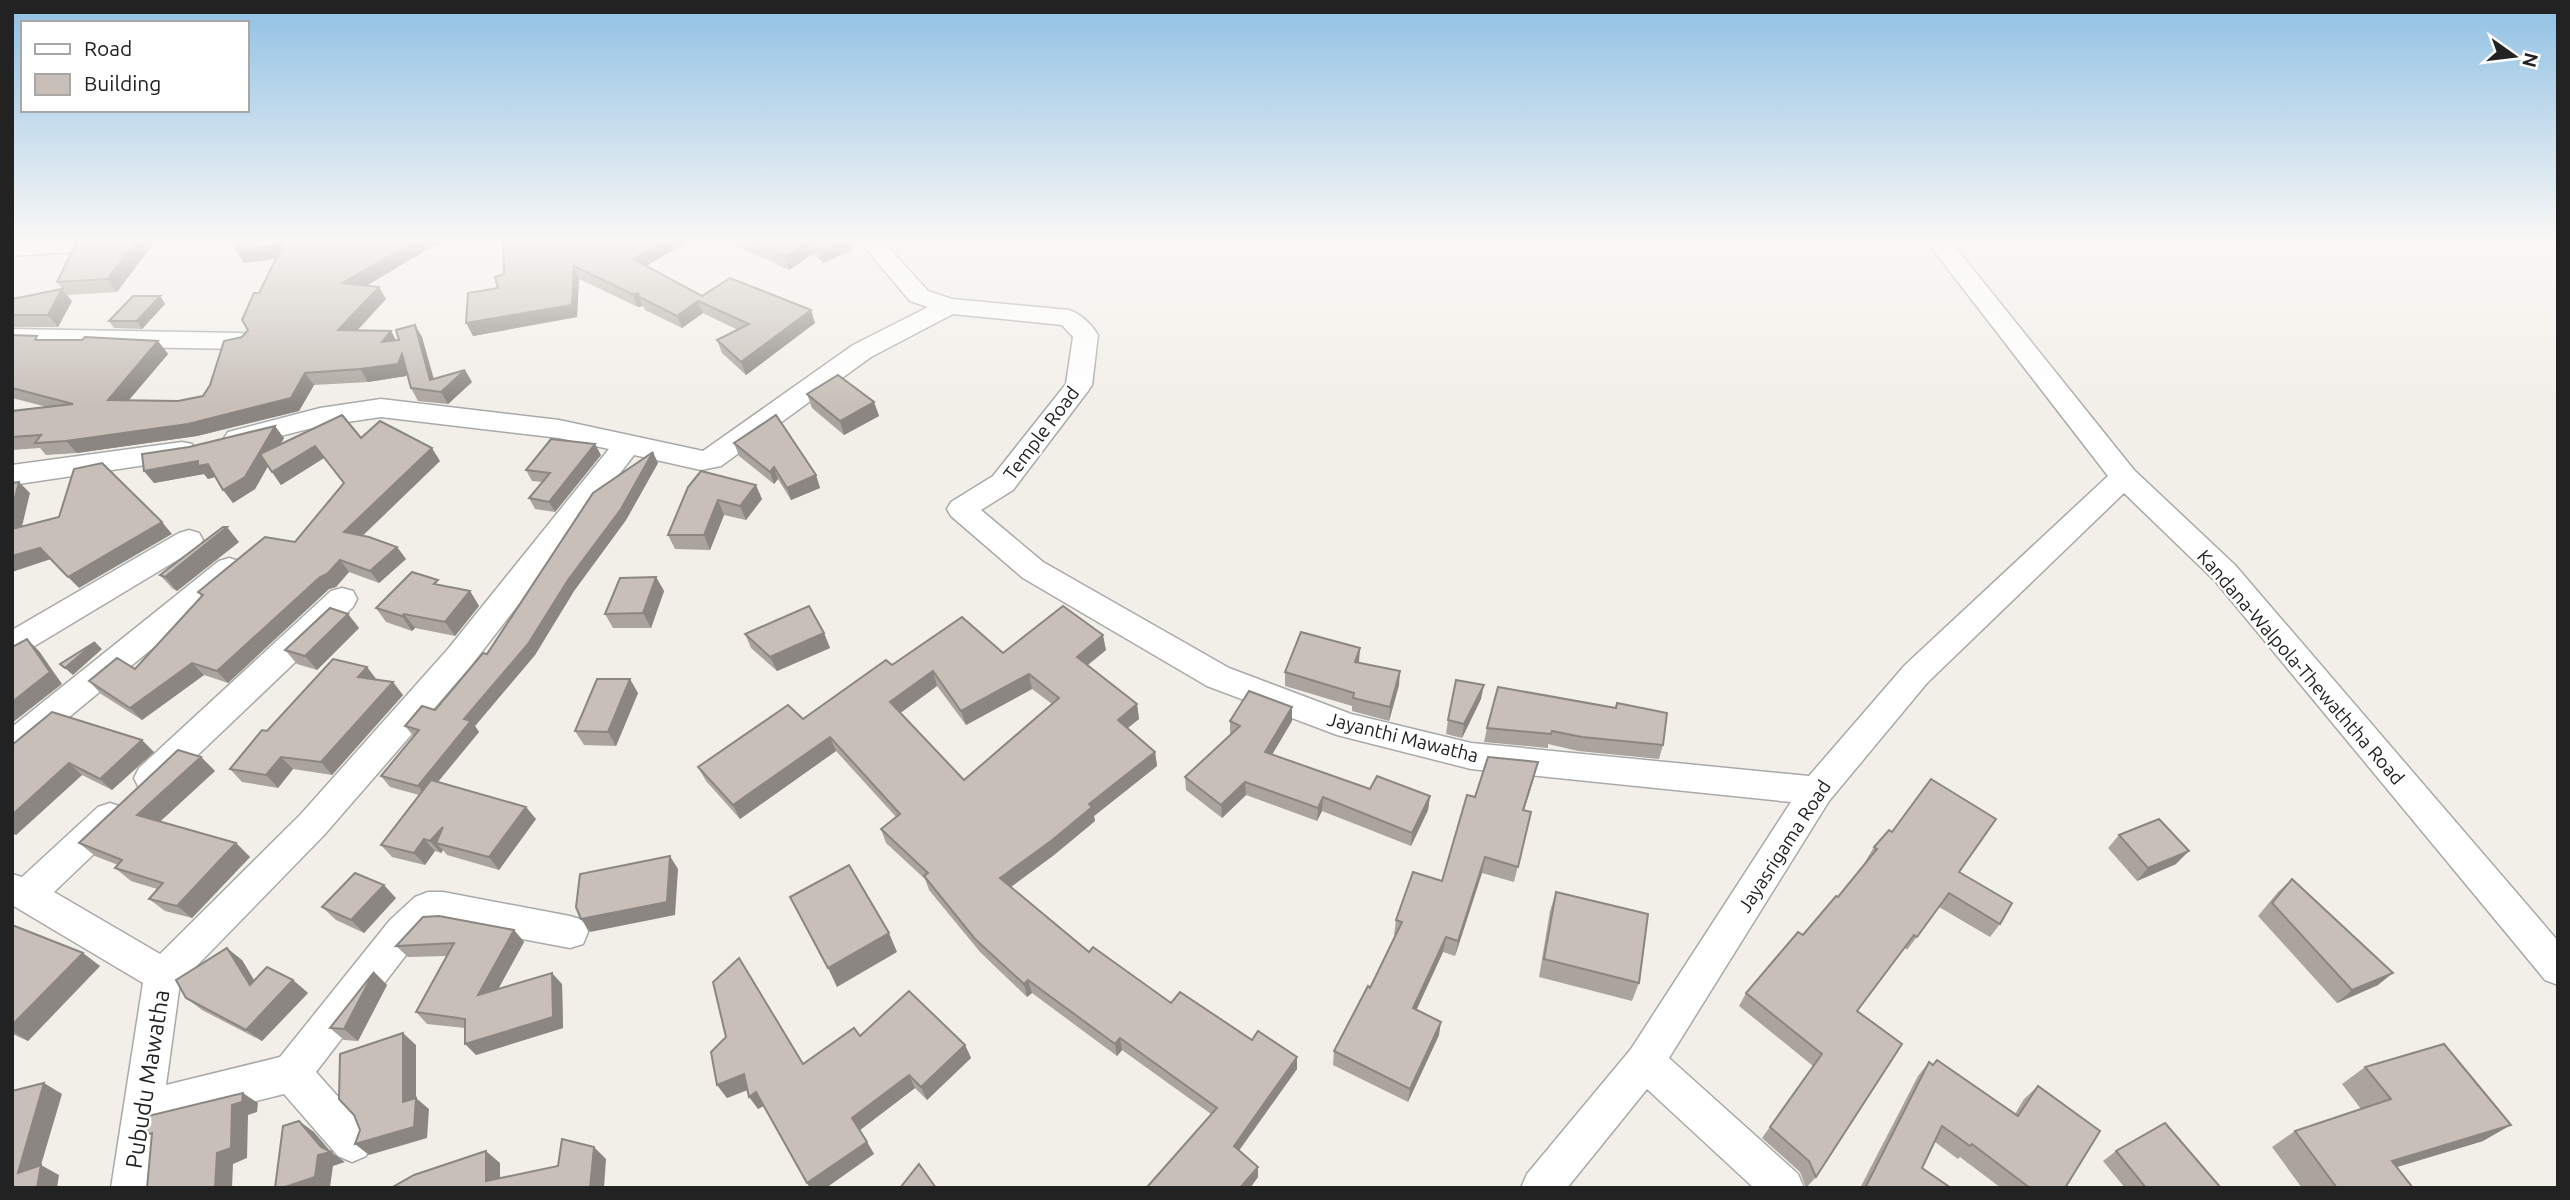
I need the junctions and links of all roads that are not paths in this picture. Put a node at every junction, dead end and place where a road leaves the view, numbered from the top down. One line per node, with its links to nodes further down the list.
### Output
1 (917, 294): 3 (street, Temple Road)
2 (1980, 294): 8 (street, Kandana-Walpola-Thewaththa Road)
3 (949, 306): 6 (street); 9 (street, Temple Road)
4 (12, 337): 5 (street)
5 (242, 341)
6 (628, 444): 7 (street); 19 (street)
7 (12, 475)
8 (2124, 477): 15 (street, Jayasrigama Road); 18 (street, Kandana-Walpola-Thewaththa Road)
9 (961, 509): 15 (street, Jayanthi Mawatha)
10 (189, 540): 13 (street)
11 (254, 549): 14 (street)
12 (342, 599): 16 (street)
13 (12, 646)
14 (12, 746)
15 (1817, 790): 20 (street, Jayasrigama Road)
16 (19, 892): 19 (street, Pubudu Mawatha)
17 (570, 932): 21 (street)
18 (2558, 968)
19 (163, 975): 22 (street, Pubudu Mawatha)
20 (1645, 1062): 25 (street, Jayasrigama Road); 26 (street)
21 (291, 1073): 22 (street); 23 (street)
22 (143, 1110): 24 (street, Pubudu Mawatha)
23 (352, 1142)
24 (131, 1188)
25 (1541, 1188)
26 (1784, 1188)

